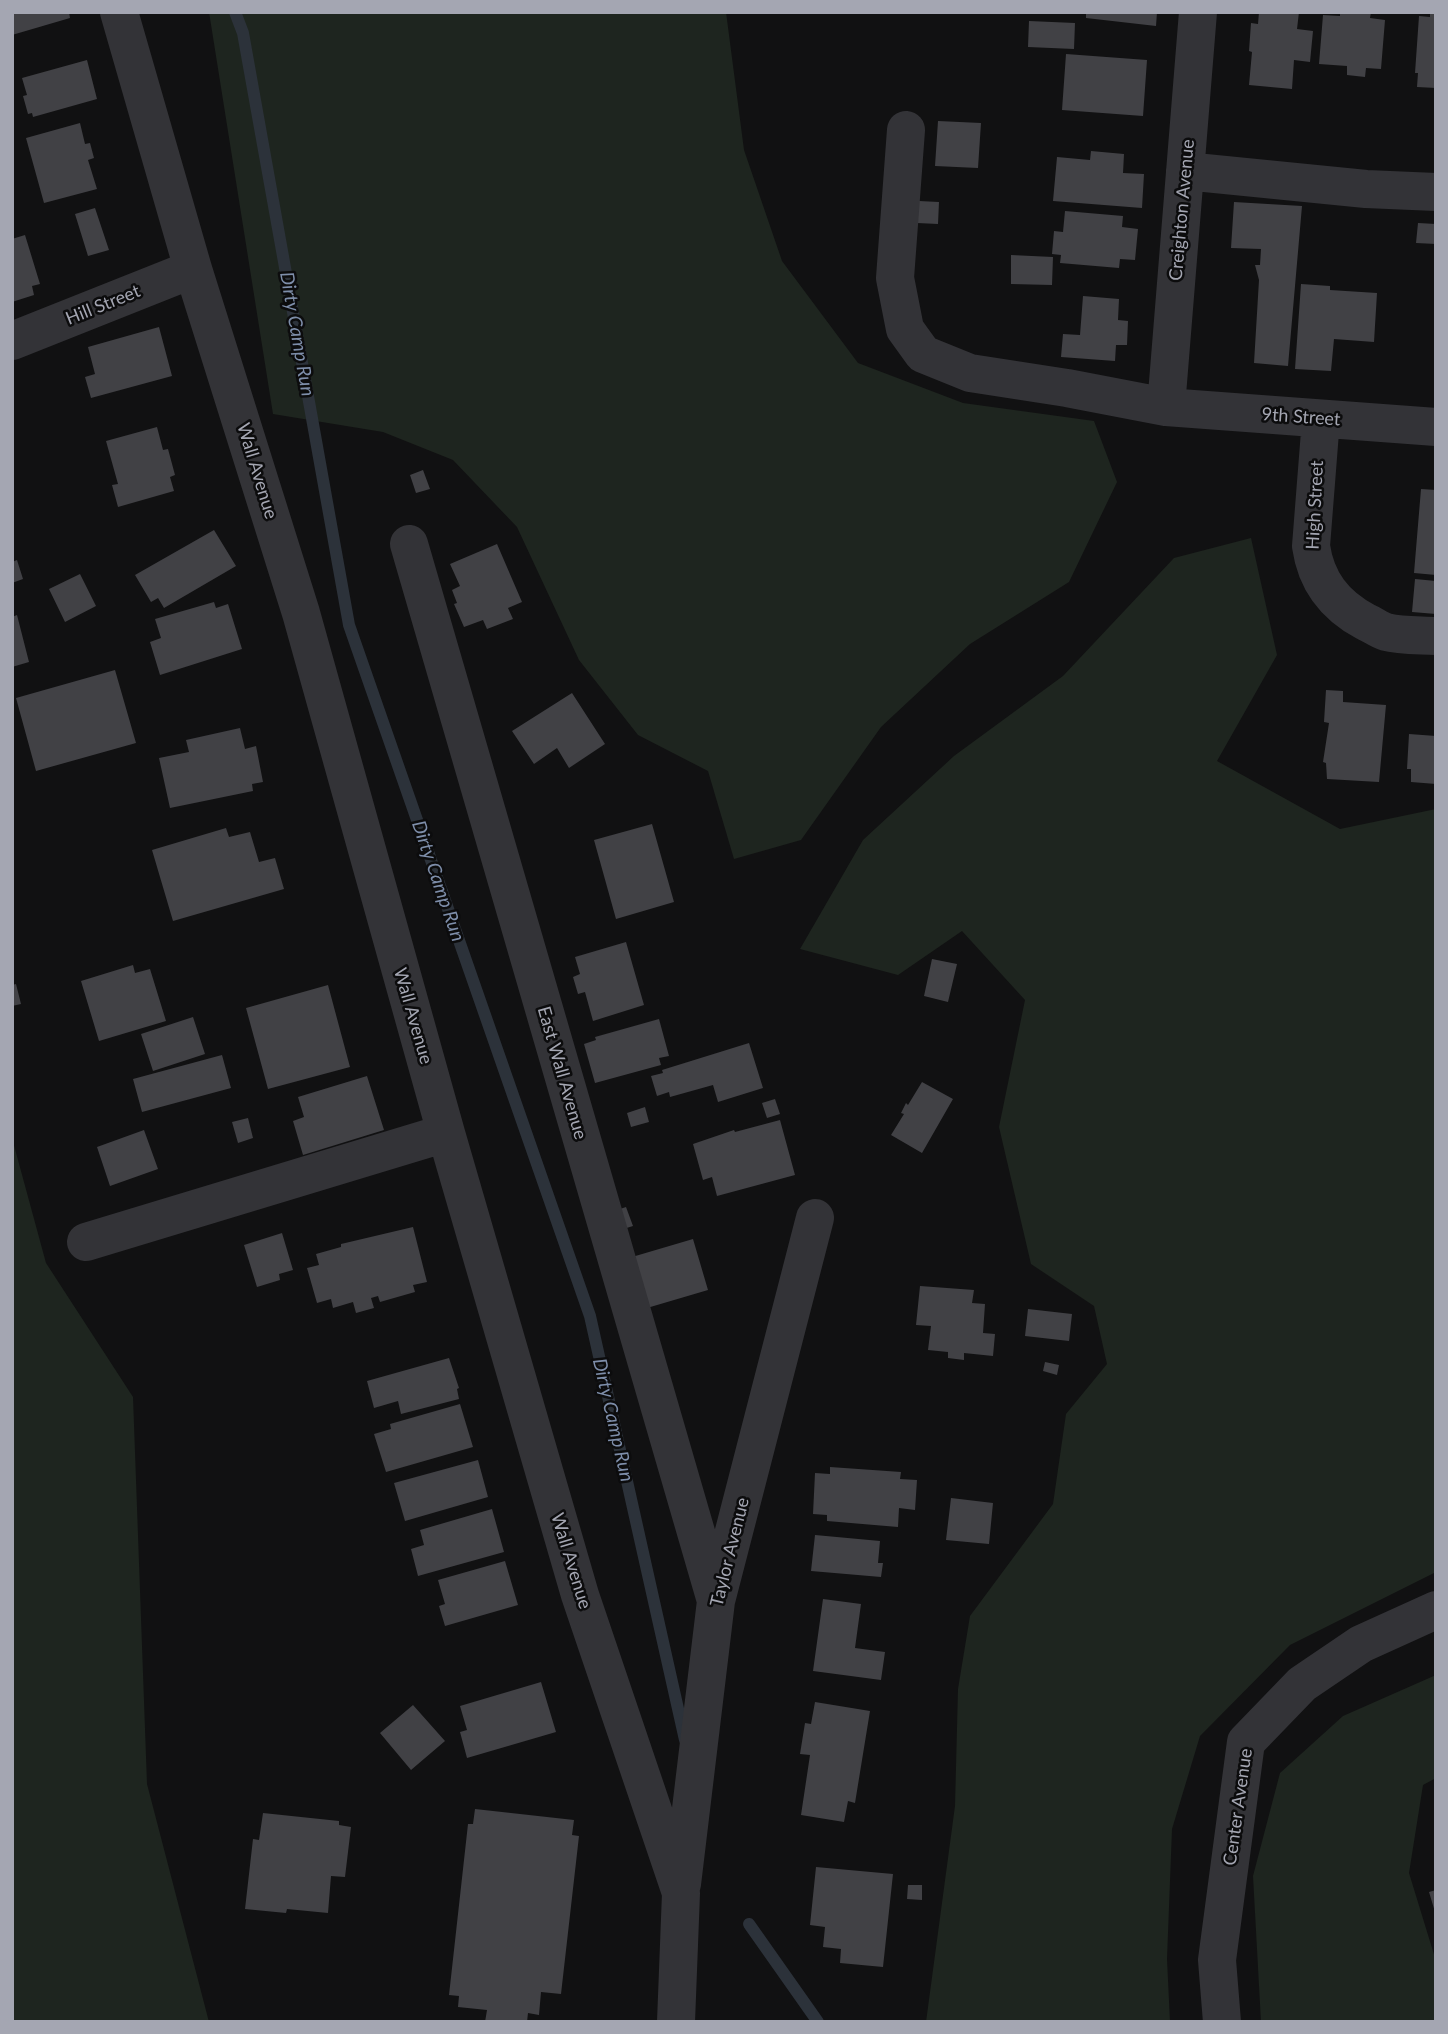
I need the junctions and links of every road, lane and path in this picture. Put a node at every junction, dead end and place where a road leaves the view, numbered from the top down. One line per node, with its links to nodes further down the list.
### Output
1 (119, 12): 6 (street, Wall Avenue)
2 (1198, 12): 4 (street, Creighton Avenue)
3 (906, 130): 8 (street, 9th Street)
4 (1185, 171): 5 (street); 8 (street, Creighton Avenue)
5 (1436, 192)
6 (193, 269): 7 (street, Hill Street); 13 (street, Wall Avenue)
7 (12, 341)
8 (1167, 407): 9 (street, 9th Street)
9 (1321, 419): 10 (street, 9th Street); 12 (street, High Street)
10 (1436, 427)
11 (409, 544): 16 (street, East Wall Avenue)
12 (1436, 636)
13 (446, 1133): 15 (street); 18 (street, Wall Avenue)
14 (815, 1218): 16 (street, Taylor Avenue)
15 (86, 1242)
16 (716, 1601): 18 (street, Taylor Avenue)
17 (1436, 1610): 20 (street, Center Avenue)
18 (681, 1893): 19 (street, Wall Avenue)
19 (676, 2022)
20 (1222, 2022)

